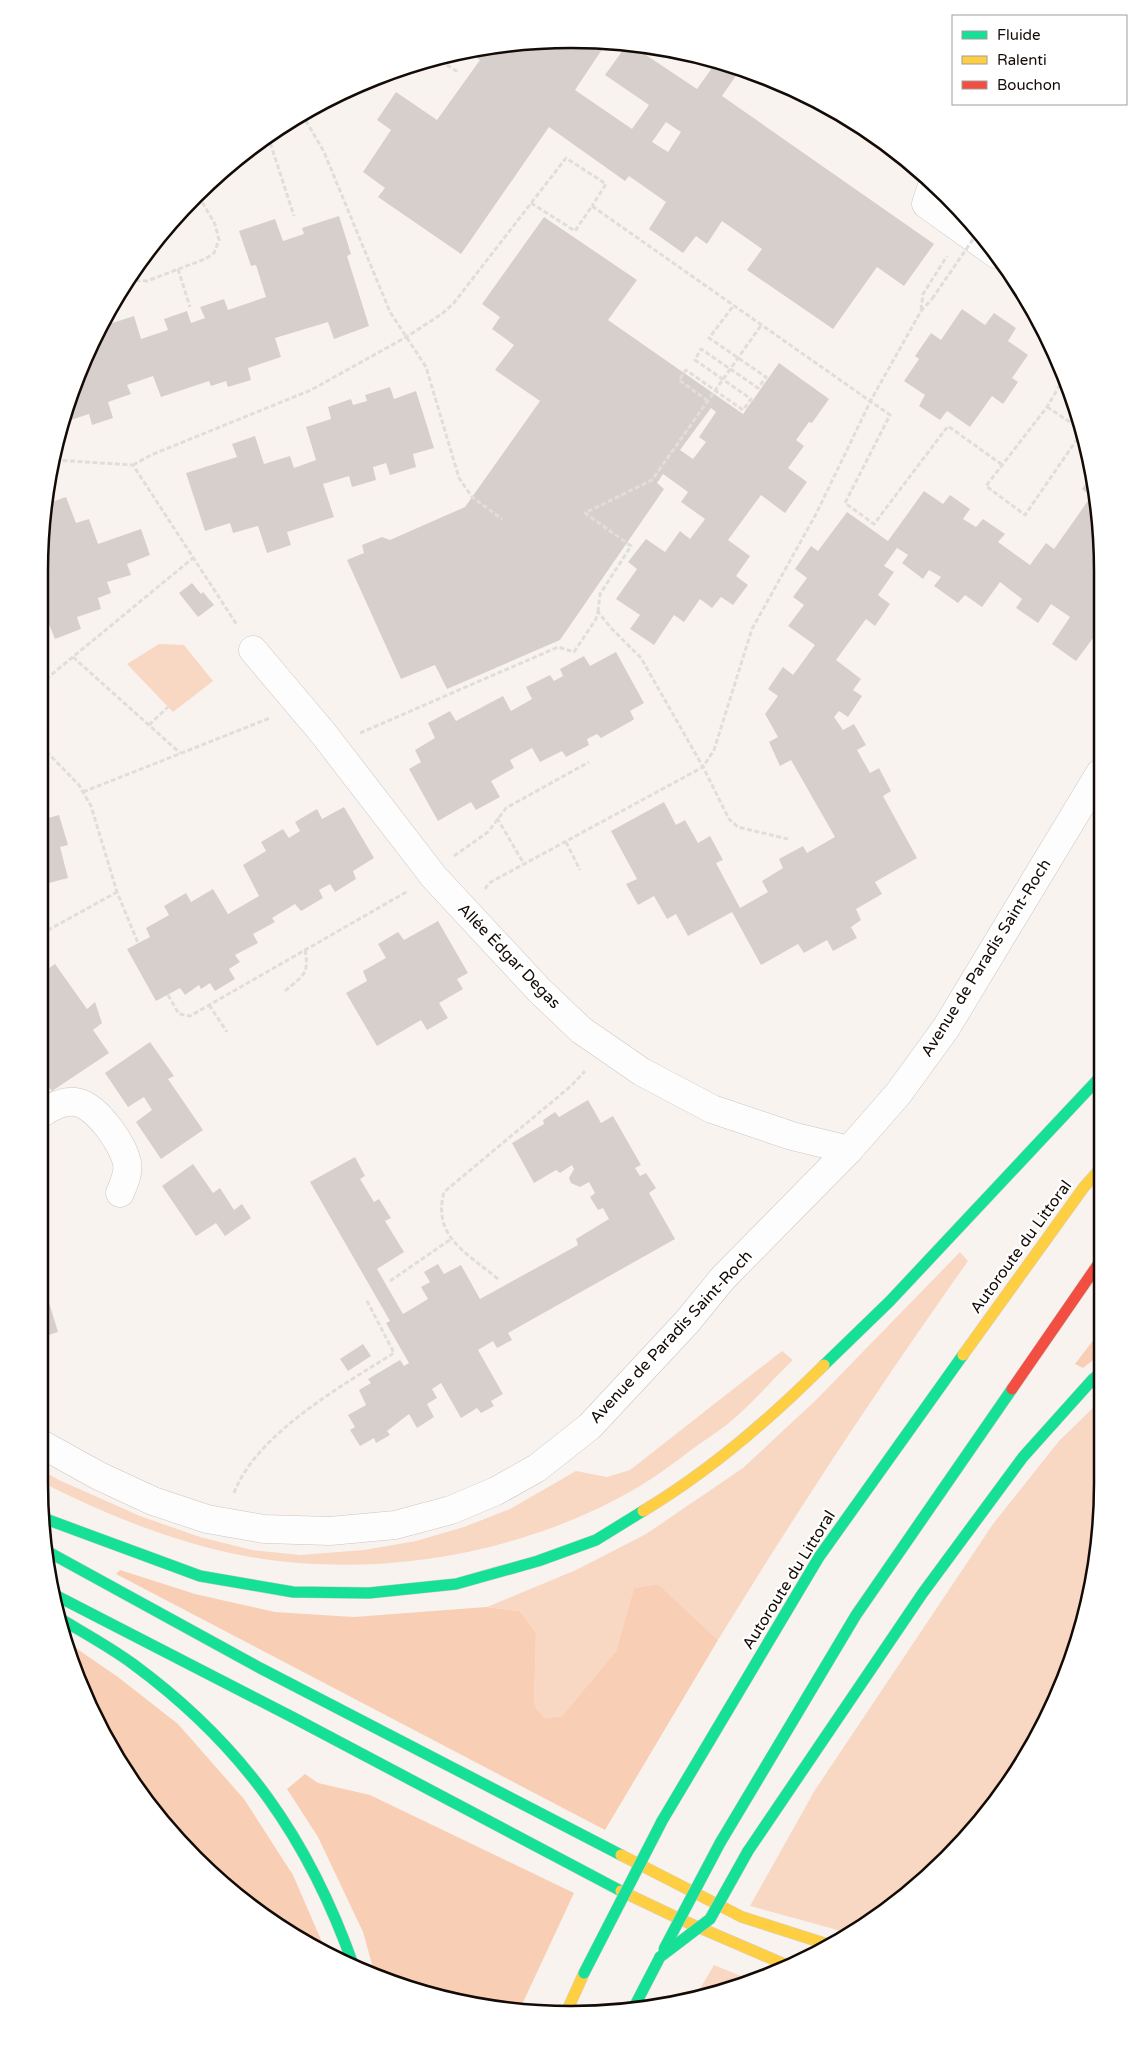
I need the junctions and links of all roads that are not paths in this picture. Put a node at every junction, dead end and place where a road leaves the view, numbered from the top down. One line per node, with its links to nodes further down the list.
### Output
1 (929, 194): 2 (street)
2 (966, 228)
3 (252, 650): 7 (street, Allée Édgar Degas)
4 (1094, 783): 7 (street, Avenue de Paradis Saint-Roch)
5 (1094, 1083): 13 (highway)
6 (48, 1110): 9 (street)
7 (849, 1150): 12 (street, Avenue de Paradis Saint-Roch)
8 (1094, 1176): 22 (highway, Autoroute du Littoral, bridge)
9 (120, 1193)
10 (1094, 1270): 18 (highway, bridge)
11 (1094, 1377): 18 (highway, bridge)
12 (48, 1448)
13 (49, 1520)
14 (53, 1554): 17 (highway)
15 (61, 1598): 20 (highway)
16 (66, 1623): 19 (highway)
17 (822, 1942)
18 (660, 1957): 21 (highway)
19 (351, 1958)
20 (780, 1963)
21 (636, 2002)
22 (569, 2006)

